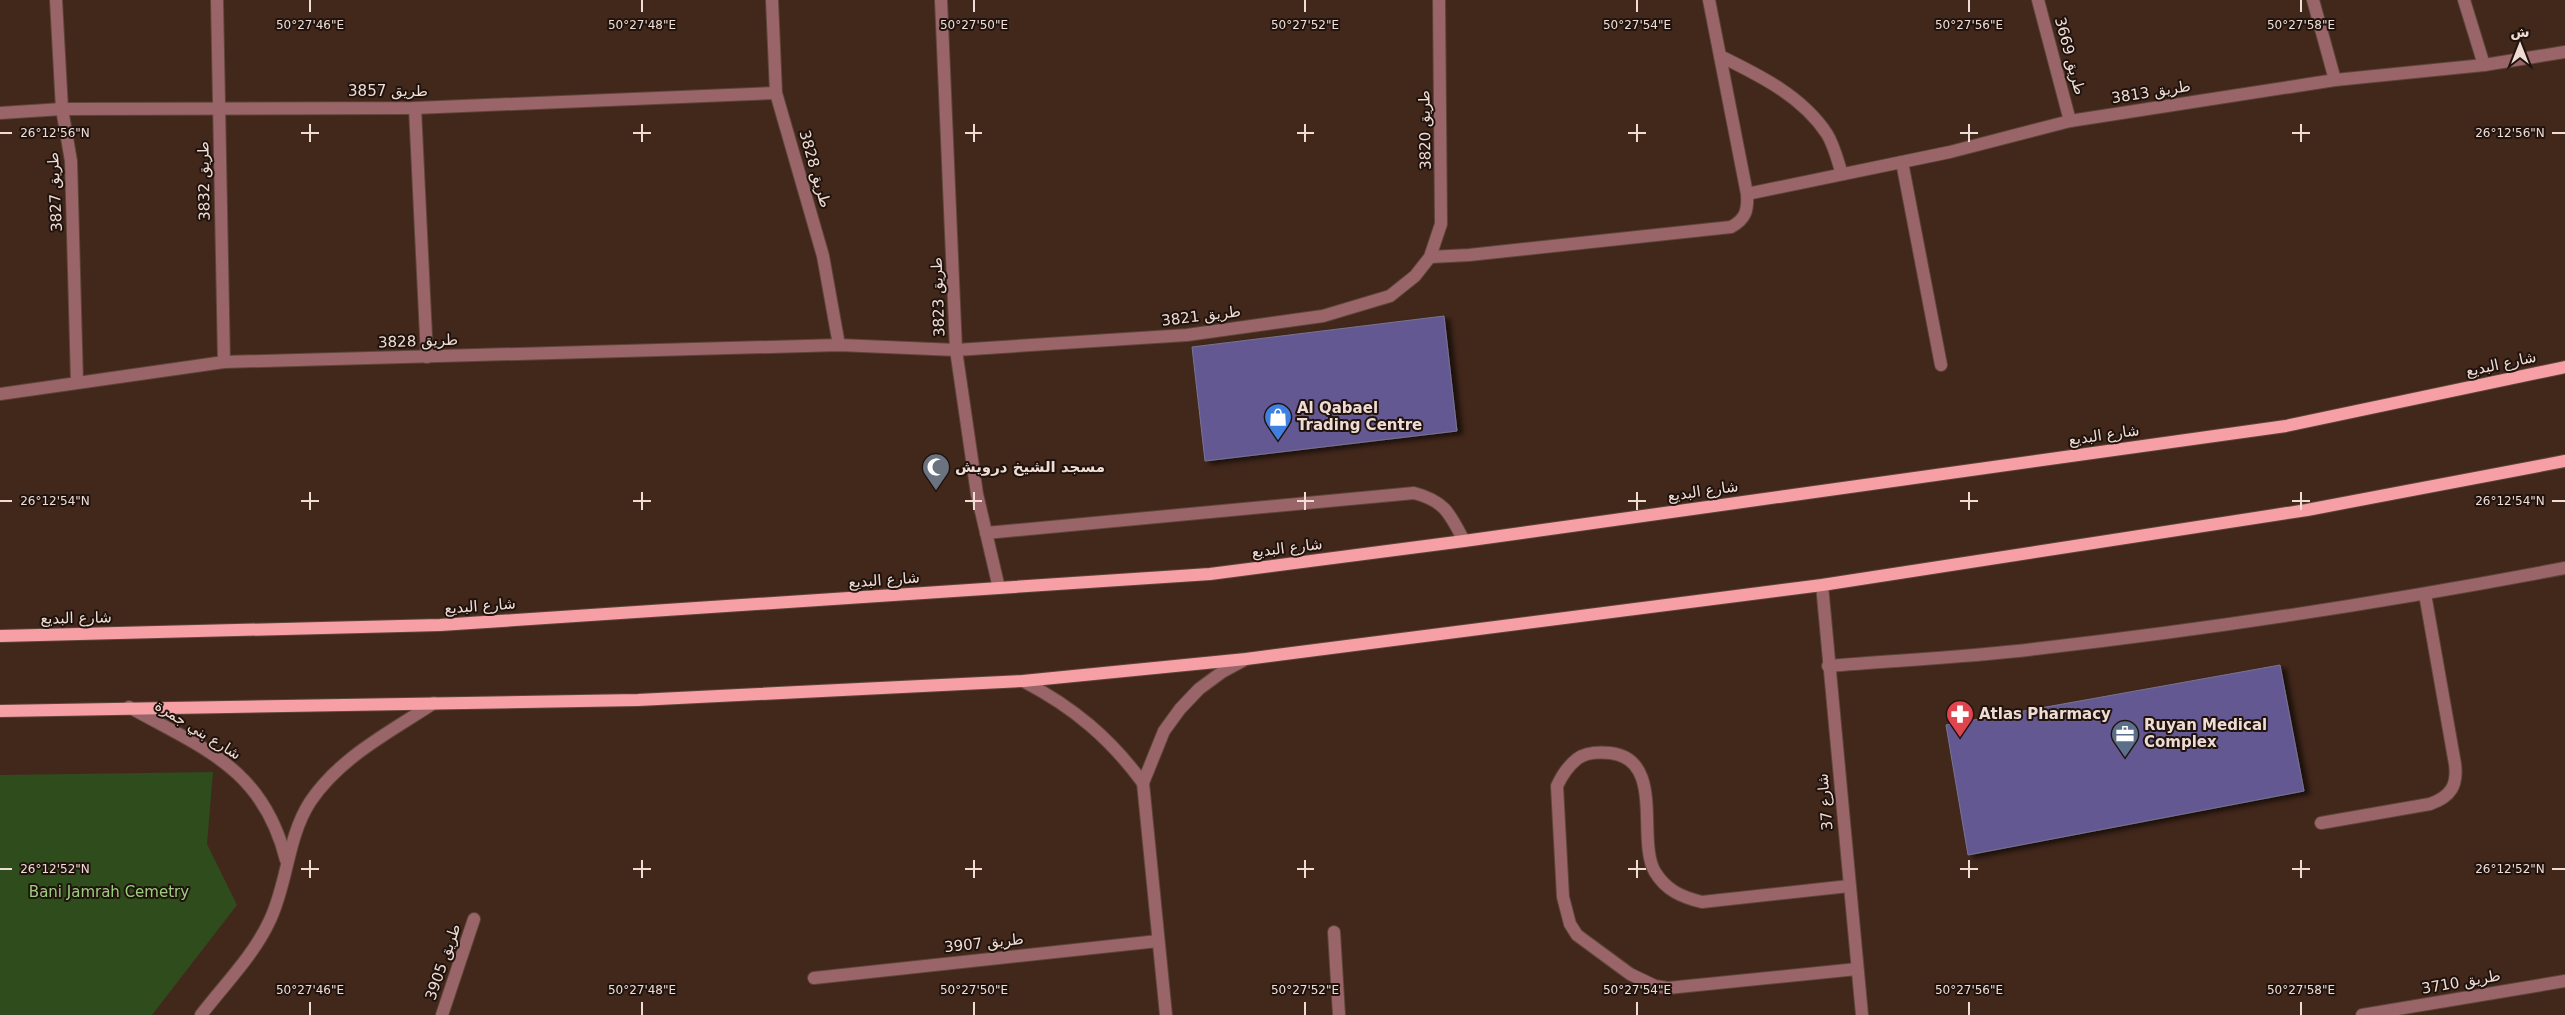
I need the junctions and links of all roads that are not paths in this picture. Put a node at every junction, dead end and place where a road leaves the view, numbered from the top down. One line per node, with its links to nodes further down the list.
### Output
1 (56, 0): 17 (street, طريق 3827)
2 (217, 0): 15 (street, طريق 3832)
3 (772, 0): 14 (street, طريق 3828)
4 (941, 0): 25 (street, طريق 3823)
5 (1439, 0): 23 (street, طريق 3820)
6 (1710, 0): 11 (street)
7 (2038, 0): 19 (street, طريق 3669)
8 (2313, 0): 13 (street)
9 (2464, 0): 12 (street)
10 (2565, 52): 12 (street, طريق 3813)
11 (1720, 56): 21 (street); 22 (street)
12 (2484, 65): 13 (street, طريق 3813)
13 (2335, 80): 19 (street, طريق 3813)
14 (776, 93): 16 (street, طريق 3857); 24 (street, طريق 3828)
15 (218, 108): 16 (street, طريق 3857); 17 (street, طريق 3857); 27 (street, طريق 3832)
16 (415, 108): 26 (street)
17 (62, 109): 18 (street, طريق 3857); 30 (street, طريق 3827)
18 (0, 113)
19 (2070, 121): 20 (street, طريق 3813)
20 (1902, 162): 21 (street, طريق 3813); 28 (street)
21 (1842, 174): 22 (street, طريق 3813)
22 (1747, 194): 23 (street)
23 (1430, 257): 25 (street, طريق 3821)
24 (839, 345): 25 (street, طريق 3828); 26 (street, طريق 3828)
25 (956, 350): 33 (street, طريق 3823)
26 (427, 357): 27 (street, طريق 3828)
27 (224, 362): 30 (street, طريق 3828)
28 (1941, 364)
29 (2565, 367): 34 (main road, شارع البديع)
30 (77, 382): 31 (street, طريق 3828)
31 (0, 394)
32 (2565, 461): 36 (main road)
33 (986, 533): 34 (street); 37 (street, طريق 3823)
34 (1464, 541): 37 (main road, شارع البديع)
35 (2565, 568): 38 (street)
36 (1822, 585): 40 (main road); 41 (street, شارع 37)
37 (999, 588): 39 (main road, شارع البديع)
38 (2425, 594): 41 (street); 47 (street)
39 (0, 636)
40 (1246, 659): 42 (main road); 46 (street)
41 (1828, 666): 49 (street, شارع 37)
42 (1023, 681): 43 (main road); 46 (street)
43 (434, 703): 44 (main road); 48 (street, شارع بني جمرة)
44 (129, 707): 45 (main road); 48 (street, شارع بني جمرة)
45 (0, 710)
46 (1143, 783): 52 (street)
47 (2321, 823)
48 (287, 862): 56 (street, شارع بني جمرة)
49 (1849, 886): 53 (street, شارع 37); 53 (street)
50 (474, 919): 57 (street, طريق 3905)
51 (1334, 932): 59 (street)
52 (1158, 941): 54 (street, طريق 3907); 58 (street)
53 (1857, 969): 60 (street, شارع 37)
54 (814, 978)
55 (2565, 981): 61 (street, طريق 3710)
56 (201, 1015)
57 (442, 1015)
58 (1166, 1015)
59 (1339, 1015)
60 (1862, 1015)
61 (2362, 1015)

